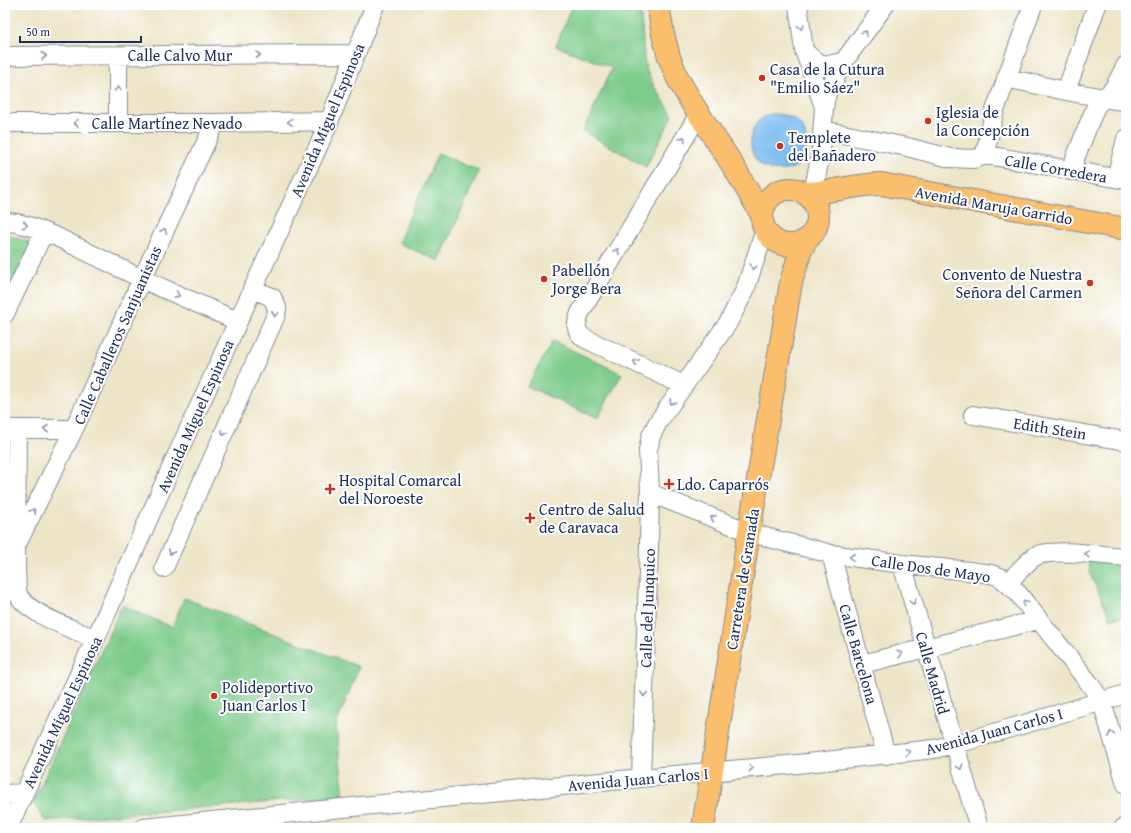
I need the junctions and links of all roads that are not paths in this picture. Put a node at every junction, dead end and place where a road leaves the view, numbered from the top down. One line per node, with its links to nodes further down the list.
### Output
1 (375, 5): 8 (street, Avenida Miguel Espinosa)
2 (798, 5): 7 (street, one-way to 7)
3 (885, 5): 11 (street, one-way to 3)
4 (1033, 5): 13 (street)
5 (1097, 5): 14 (street)
6 (655, 10): 18 (main road)
7 (804, 50): 11 (street); 17 (street)
8 (356, 54): 10 (street, Calle Calvo Mur, one-way to 8); 19 (street, Avenida Miguel Espinosa)
9 (5, 56): 10 (street, Calle Calvo Mur, one-way to 10)
10 (118, 56): 21 (street, one-way to 10)
11 (844, 62): 17 (street)
12 (1126, 65): 15 (street)
13 (1006, 78): 14 (street); 25 (street)
14 (1066, 91): 15 (street)
15 (1104, 97): 16 (street); 27 (street)
16 (1126, 102)
17 (824, 107): 23 (street)
18 (698, 114): 26 (main road); 41 (street, one-way to 18)
19 (329, 121): 22 (street, Calle Martínez Nevado, one-way to 22); 38 (street, Avenida Miguel Espinosa)
20 (5, 123): 21 (street, Calle Martínez Nevado, one-way to 20)
21 (118, 123): 22 (street, Calle Martínez Nevado)
22 (215, 123): 36 (street, Calle Caballeros Sanjuanistas, one-way to 22)
23 (823, 130): 25 (street); 30 (street)
24 (1126, 139): 28 (street)
25 (987, 155): 27 (street, Calle Corredera)
26 (730, 161): 29 (main road); 32 (main road, Carretera de Granada)
27 (1070, 171): 28 (street, Calle Corredera)
28 (1121, 179)
29 (778, 191): 30 (main road); 32 (main road)
30 (812, 200): 33 (main road, Avenida Maruja Garrido); 35 (main road)
31 (5, 222): 34 (street, one-way to 34)
32 (768, 229): 35 (main road); 37 (main road, Carretera de Granada); 41 (street, Calle del Junquico, one-way to 41)
33 (1126, 229)
34 (44, 232): 36 (street); 39 (street)
35 (807, 239): 37 (main road, Carretera de Granada)
36 (142, 279): 40 (street, one-way to 40); 43 (street, Calle Caballeros Sanjuanistas)
37 (791, 282): 47 (main road, Carretera de Granada)
38 (252, 290): 40 (street, Avenida Miguel Espinosa); 52 (street, one-way to 52)
39 (5, 314)
40 (237, 321): 55 (street, Avenida Miguel Espinosa)
41 (683, 385): 46 (street, Calle del Junquico, one-way to 46)
42 (973, 415): 45 (street, Edith Stein)
43 (74, 429): 44 (street, one-way to 44); 48 (street, Calle Caballeros Sanjuanistas, one-way to 43)
44 (11, 430): 48 (street)
45 (1126, 441)
46 (650, 493): 47 (street, Calle Dos de Mayo, one-way to 46); 63 (street, Calle del Junquico, one-way to 63)
47 (749, 532): 49 (street, Calle Dos de Mayo); 62 (main road, Carretera de Granada)
48 (16, 546): 55 (street)
49 (831, 554): 51 (street, Calle Dos de Mayo, one-way to 49); 57 (street, Calle Barcelona)
50 (1126, 557): 53 (street, one-way to 53)
51 (902, 564): 53 (street, Calle Dos de Mayo); 56 (street, Calle Madrid, one-way to 56)
52 (164, 568)
53 (1008, 583): 54 (street, Calle Dos de Mayo, one-way to 53)
54 (1038, 620): 56 (street); 59 (street, Calle Dos de Mayo)
55 (95, 639): 65 (street, Avenida Miguel Espinosa)
56 (926, 647): 57 (street, one-way to 56); 60 (street, Calle Madrid)
57 (862, 664): 61 (street, Calle Barcelona)
58 (1126, 694): 59 (street, Avenida Juan Carlos I)
59 (1102, 702): 60 (street, Avenida Juan Carlos I); 64 (street, Calle Dos de Mayo, one-way to 59)
60 (953, 745): 61 (street, Avenida Juan Carlos I, one-way to 60); 72 (street, Calle Madrid, one-way to 72)
61 (886, 754): 62 (street, Avenida Juan Carlos I, one-way to 61)
62 (712, 772): 63 (street, Avenida Juan Carlos I); 71 (main road, Carretera de Granada)
63 (641, 778): 67 (street, Avenida Juan Carlos I)
64 (1126, 784)
65 (24, 793): 66 (street); 68 (street, Avenida Miguel Espinosa)
66 (5, 794)
67 (184, 826): 70 (street, Avenida Juan Carlos I)
68 (13, 827)
69 (1126, 827): 73 (street)
70 (143, 828)
71 (703, 828)
72 (978, 828)
73 (1123, 828)

